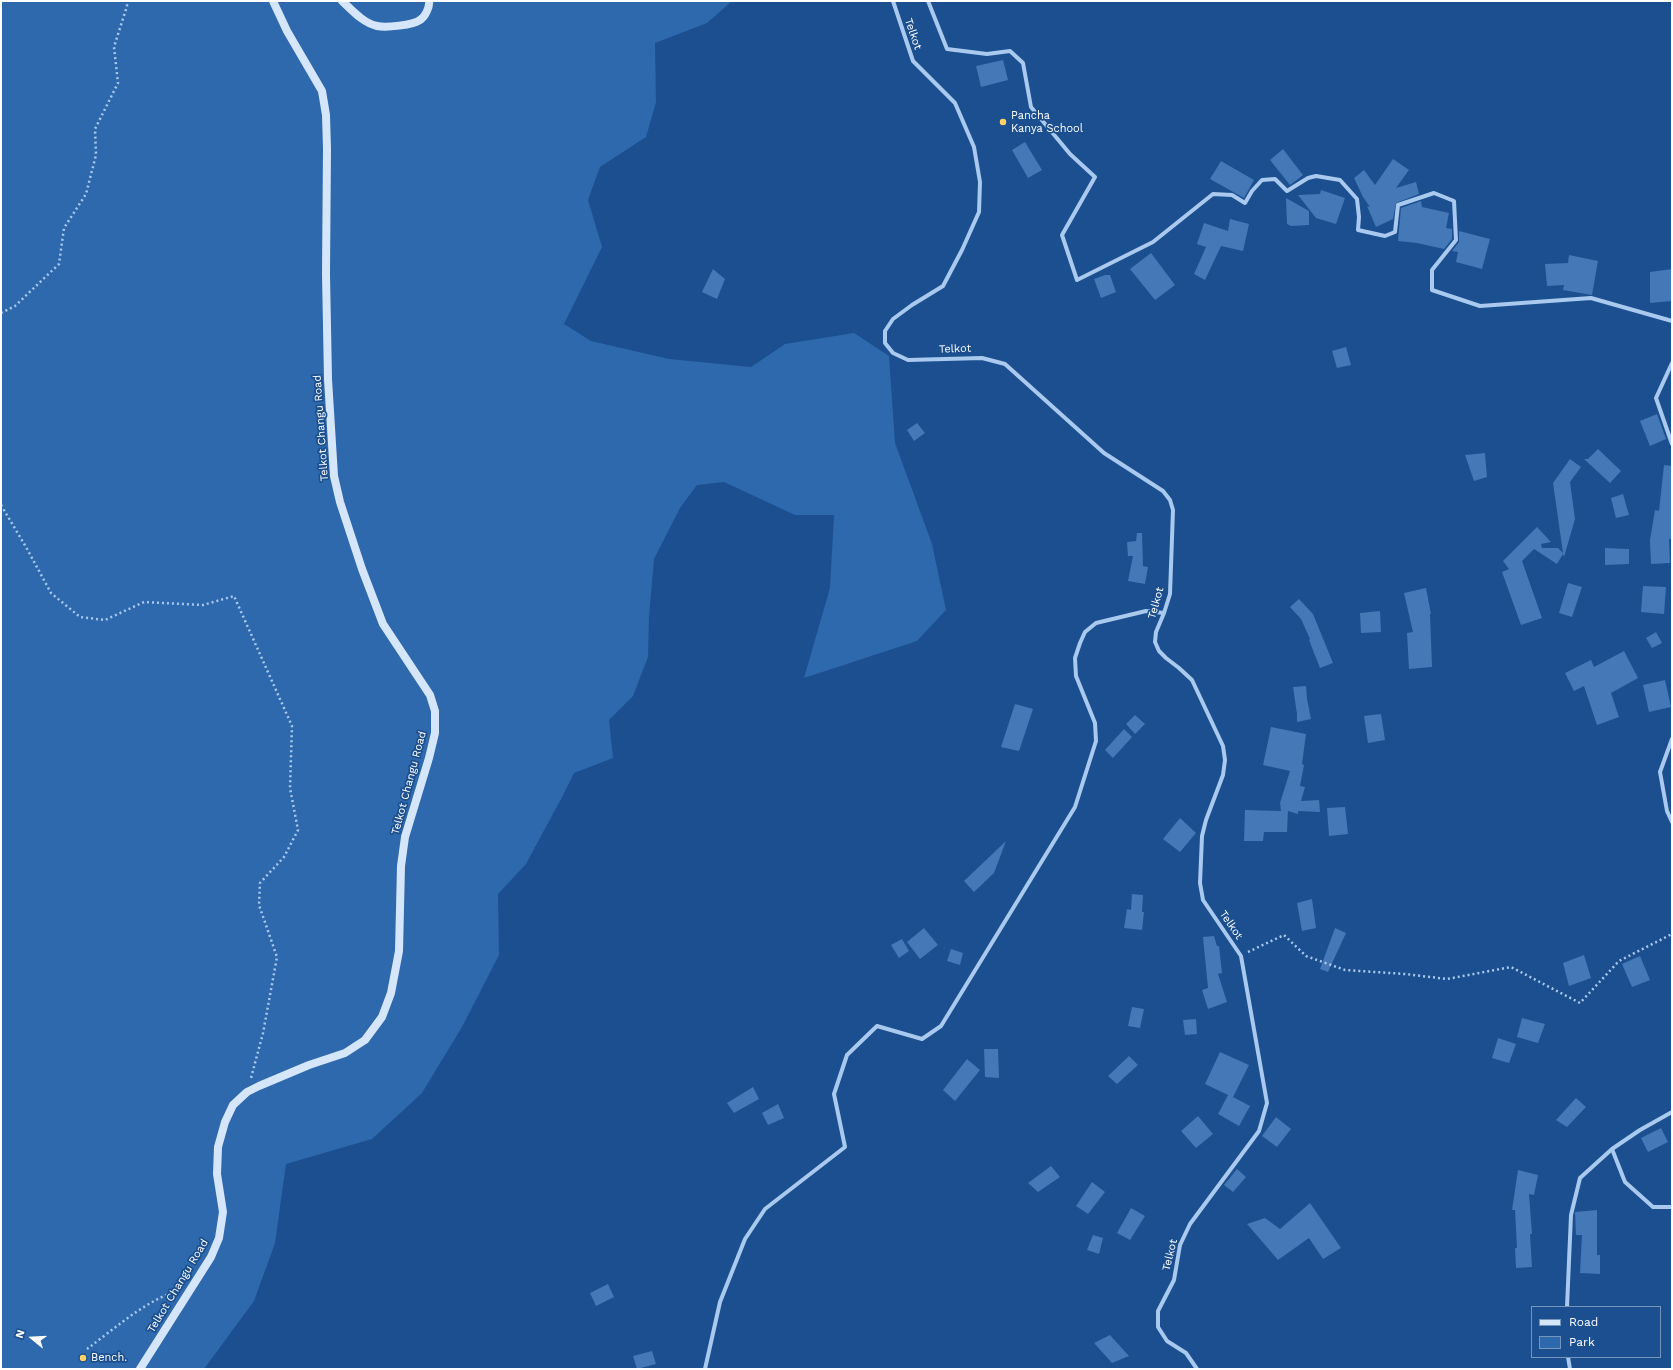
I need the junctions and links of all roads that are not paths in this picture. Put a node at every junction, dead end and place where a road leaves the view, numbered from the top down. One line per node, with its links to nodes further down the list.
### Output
1 (273, 1): 17 (street, Telkot Changu Road)
2 (342, 1): 3 (street)
3 (429, 1)
4 (893, 1): 9 (street, Telkot)
5 (928, 1): 6 (street)
6 (1672, 321)
7 (1672, 363): 8 (street)
8 (1672, 444)
9 (1164, 613): 18 (street); 19 (street, Telkot)
10 (1672, 739): 11 (street)
11 (1672, 822)
12 (1672, 1112): 13 (street)
13 (1612, 1149): 14 (street); 15 (street)
14 (1672, 1207)
15 (1567, 1306)
16 (1568, 1358): 20 (street)
17 (140, 1369)
18 (705, 1369)
19 (1197, 1369)
20 (1570, 1369)

